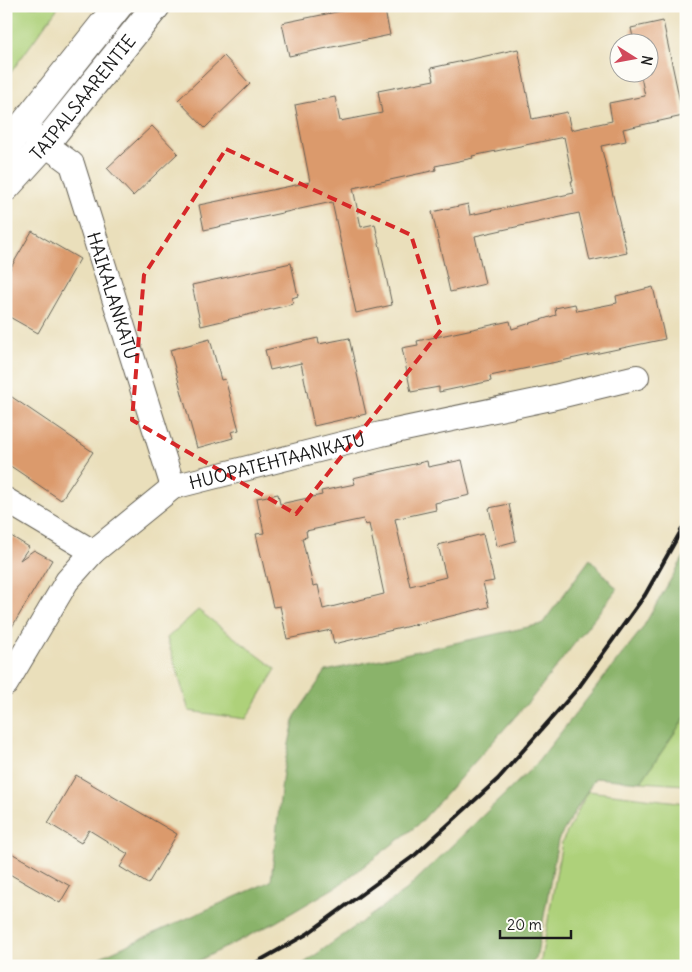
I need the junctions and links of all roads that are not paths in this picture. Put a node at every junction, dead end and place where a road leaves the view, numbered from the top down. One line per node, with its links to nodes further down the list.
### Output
1 (118, 6): 3 (main road, TAIPALSAARENTIE)
2 (156, 6): 4 (main road, TAIPALSAARENTIE)
3 (14, 137): 4 (street, HAIKALANKATU)
4 (44, 144): 5 (main road, TAIPALSAARENTIE); 7 (street, HAIKALANKATU)
5 (6, 187)
6 (637, 377): 7 (street, HUOPATEHTAANKATU)
7 (173, 487): 9 (street, HUOPATEHTAANKATU)
8 (6, 500): 9 (street)
9 (93, 552): 10 (street, HUOPATEHTAANKATU)
10 (6, 684)

